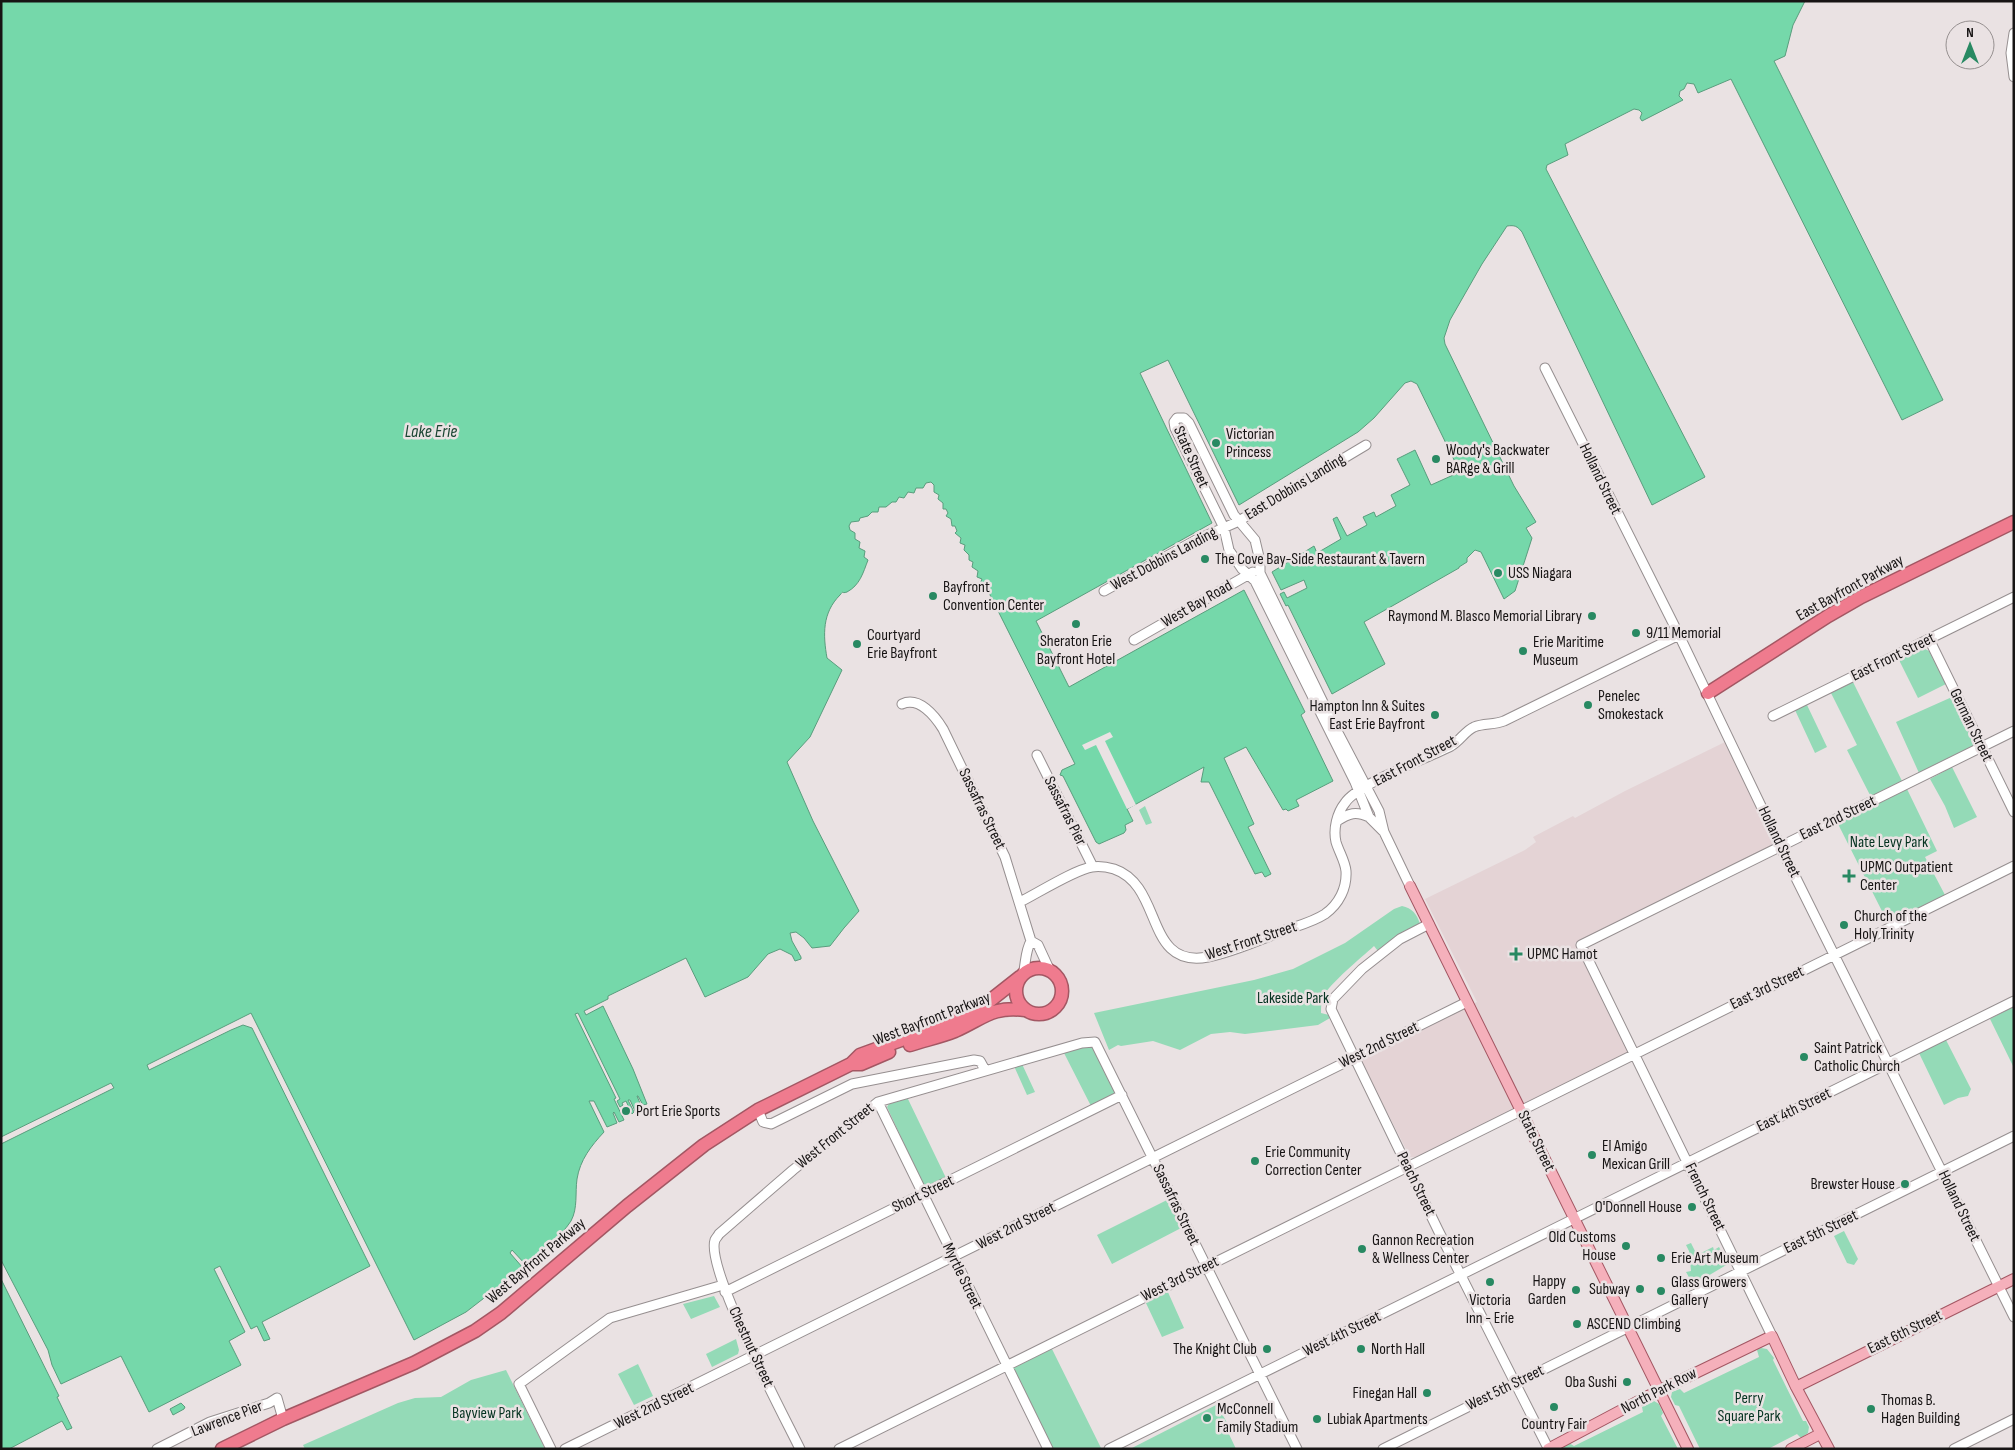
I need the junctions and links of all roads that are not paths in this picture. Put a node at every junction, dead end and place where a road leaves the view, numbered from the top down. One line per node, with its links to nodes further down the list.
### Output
1 (2014, 33): 2 (street)
2 (2014, 77)
3 (1545, 368): 12 (street, Holland Street)
4 (1366, 445): 5 (street, East Dobbins Landing)
5 (1237, 522): 7 (street, East Dobbins Landing); 7 (street, State Street); 8 (street, State Street)
6 (2014, 522): 15 (highway, East Bayfront Parkway)
7 (1224, 528): 9 (street, State Street); 10 (street, West Dobbins Landing)
8 (1260, 567): 9 (street, West Bay Road); 21 (street, State Street)
9 (1248, 574): 14 (street, West Bay Road); 21 (street, State Street)
10 (1104, 591)
11 (2014, 597): 13 (street, East Front Street)
12 (1679, 635): 15 (street, Holland Street); 21 (street, East Front Street)
13 (1928, 639): 17 (street, East Front Street); 19 (street, German Street)
14 (1134, 640)
15 (1708, 693): 26 (street, Holland Street)
16 (902, 704): 30 (street, Sassafras Street)
17 (1773, 716)
18 (2014, 731): 19 (street, East 2nd Street)
19 (1982, 747): 22 (street, German Street); 26 (street, East 2nd Street)
20 (1037, 755): 28 (street, Sassafras Pier)
21 (1362, 789): 23 (street, State Street); 24 (street, West Front Street); 25 (street, State Street)
22 (2014, 812)
23 (1369, 817): 24 (street); 25 (street, State Street)
24 (1337, 820): 28 (street, West Front Street)
25 (1384, 832): 29 (street, State Street)
26 (1780, 846): 33 (street, East 2nd Street); 34 (street, Holland Street)
27 (2014, 866): 34 (street, East 3rd Street)
28 (1093, 867): 30 (street)
29 (1410, 886): 31 (main road, State Street)
30 (1020, 902): 32 (street, Sassafras Street)
31 (1430, 924): 38 (main road, State Street); 42 (street, Peach Street)
32 (1031, 940): 35 (street, Sassafras Street); 36 (street, Sassafras Street)
33 (1581, 945): 41 (street, French Street)
34 (1834, 955): 41 (street, East 3rd Street); 44 (street, Holland Street)
35 (1050, 971): 36 (highway); 39 (highway)
36 (1022, 976): 39 (highway); 43 (highway, West Bayfront Parkway)
37 (2014, 1001): 44 (street, East 4th Street)
38 (1467, 1002): 42 (street, West 2nd Street); 49 (main road, State Street)
39 (1025, 1010): 43 (highway, West Bayfront Parkway)
40 (1095, 1042): 45 (street, West Front Street); 46 (street, Sassafras Street)
41 (1635, 1054): 49 (street, East 3rd Street); 52 (street, French Street)
42 (1354, 1058): 51 (street, West 2nd Street); 53 (street, Peach Street)
43 (851, 1064): 48 (highway, West Bayfront Parkway)
44 (1888, 1064): 52 (street, East 4th Street); 54 (street, Holland Street)
45 (985, 1070): 47 (street, West Front Street); 48 (street)
46 (1122, 1094): 51 (street, Sassafras Street); 55 (street, Short Street)
47 (878, 1102): 55 (street, Myrtle Street); 57 (street, West Front Street)
48 (758, 1110): 74 (highway, West Bayfront Parkway)
49 (1521, 1110): 53 (street, West 3rd Street); 56 (main road, State Street)
50 (2014, 1136): 54 (street, East 5th Street)
51 (1153, 1157): 58 (street, West 2nd Street); 59 (street, Sassafras Street)
52 (1688, 1162): 56 (street, East 4th Street); 60 (street, French Street)
53 (1407, 1167): 59 (street, West 3rd Street); 61 (street, Peach Street)
54 (1942, 1172): 60 (street, East 5th Street); 63 (street, Holland Street)
55 (922, 1194): 58 (street, Myrtle Street); 64 (street, Short Street)
56 (1574, 1218): 61 (street, West 4th Street); 66 (main road, State Street)
57 (715, 1241): 64 (street, Chestnut Street)
58 (953, 1258): 68 (street, West 2nd Street); 69 (street, Myrtle Street)
59 (1206, 1266): 69 (street, West 3rd Street); 70 (street, Sassafras Street)
60 (1742, 1271): 66 (street, East 5th Street); 67 (street, French Street)
61 (1460, 1275): 70 (street, West 4th Street); 71 (street, Peach Street)
62 (2014, 1279): 63 (main road, East 6th Street)
63 (1999, 1286): 65 (street, Holland Street); 72 (main road, East 6th Street)
64 (724, 1288): 68 (street, Chestnut Street); 79 (street)
65 (2014, 1316)
66 (1628, 1327): 71 (street, West 5th Street); 73 (main road, State Street)
67 (1772, 1336): 72 (main road, French Street); 73 (main road, North Park Row)
68 (754, 1356): 80 (street, West 2nd Street); 81 (street, Chestnut Street)
69 (1006, 1365): 82 (street, West 3rd Street); 83 (street, Myrtle Street)
70 (1260, 1374): 84 (street, West 4th Street); 85 (street, Sassafras Street)
71 (1515, 1384): 86 (street, West 5th Street); 87 (street, Peach Street)
72 (1796, 1386): 76 (main road, French Street)
73 (1660, 1390): 87 (main road, North Park Row); 88 (main road, State Street)
74 (283, 1419): 77 (street, Lawrence Pier); 78 (highway, West Bayfront Parkway)
75 (2014, 1419): 91 (street)
76 (1820, 1434): 89 (main road); 90 (main road, French Street)
77 (157, 1449)
78 (222, 1449)
79 (551, 1449)
80 (565, 1449)
81 (800, 1449)
82 (839, 1449)
83 (1048, 1449)
84 (1109, 1449)
85 (1297, 1449)
86 (1383, 1449)
87 (1548, 1449)
88 (1688, 1449)
89 (1791, 1449)
90 (1829, 1449)
91 (1954, 1449)

